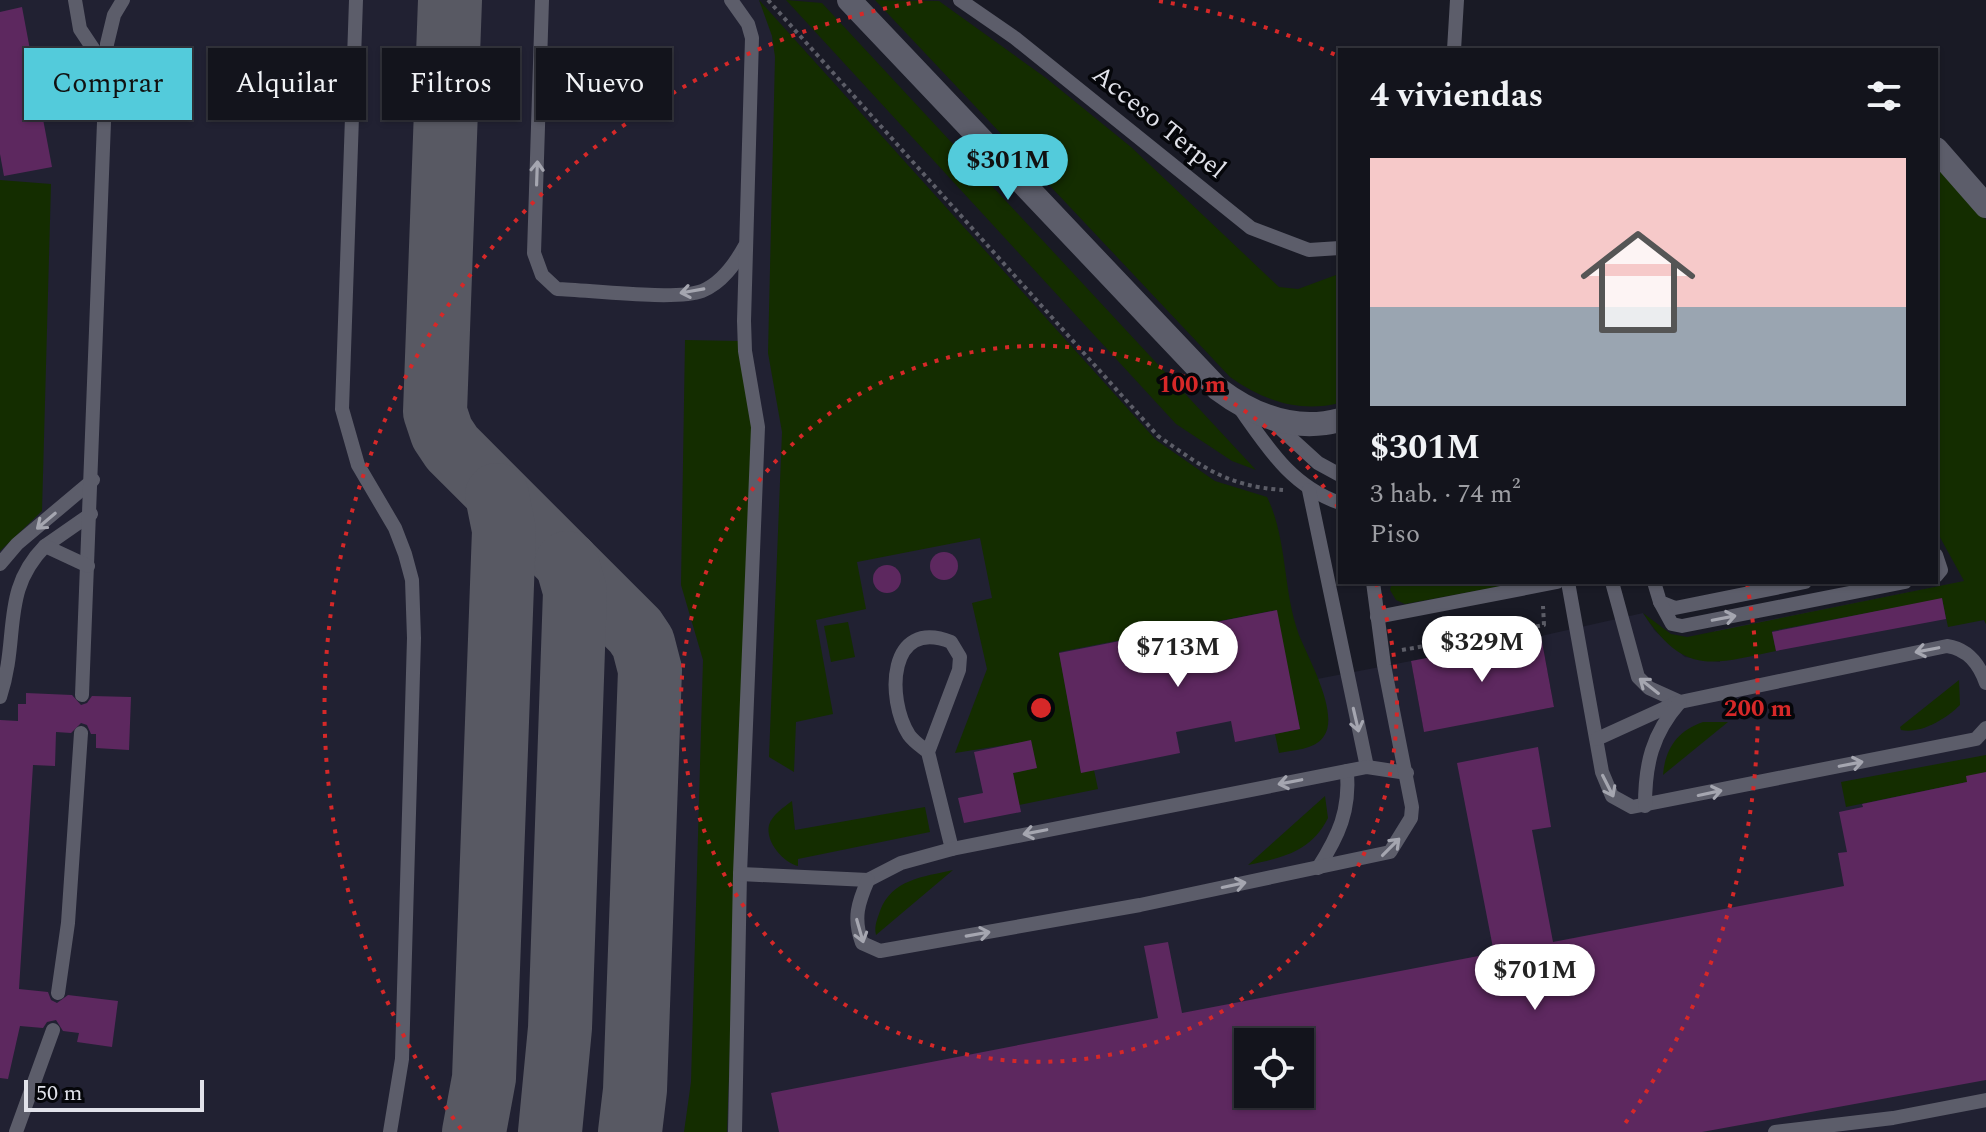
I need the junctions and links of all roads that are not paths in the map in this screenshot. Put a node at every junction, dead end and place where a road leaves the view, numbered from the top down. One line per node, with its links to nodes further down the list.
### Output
1 (75, 0): 9 (lane)
2 (123, 0): 10 (lane)
3 (356, 0): 57 (lane)
4 (542, 0): 15 (lane, one-way to 4)
5 (731, 0): 15 (lane)
6 (849, 0): 17 (street)
7 (960, 0): 16 (lane, Acceso Terpel)
8 (1457, 0): 11 (lane)
9 (93, 48)
10 (109, 48)
11 (1454, 48)
12 (104, 120): 21 (lane)
13 (1938, 151): 14 (street)
14 (1986, 206)
15 (747, 242): 51 (lane)
16 (1338, 248)
17 (1236, 402): 18 (street); 22 (lane)
18 (1268, 417): 19 (street); 20 (lane)
19 (1338, 420)
20 (1338, 474)
21 (93, 480): 24 (lane); 26 (lane, one-way to 26)
22 (1309, 490): 23 (lane); 45 (lane, one-way to 45)
23 (1338, 502)
24 (91, 514): 25 (lane); 27 (lane)
25 (45, 546): 27 (lane); 39 (lane)
26 (0, 564)
27 (88, 566): 38 (lane)
28 (1547, 584): 36 (lane)
29 (1569, 584): 43 (lane)
30 (1613, 584): 40 (lane, one-way to 30)
31 (1655, 584): 35 (lane)
32 (1795, 584): 35 (lane)
33 (1895, 584): 35 (lane, one-way to 33)
34 (1375, 586): 36 (lane)
35 (1660, 602)
36 (1377, 617): 47 (lane)
37 (1986, 683): 40 (lane, one-way to 40)
38 (82, 695)
39 (0, 697)
40 (1680, 702): 43 (lane); 48 (lane)
41 (1986, 728): 48 (lane, one-way to 41)
42 (81, 733): 53 (lane)
43 (1597, 739): 48 (lane, one-way to 48)
44 (928, 752): 44 (lane); 49 (lane)
45 (1367, 767): 46 (lane); 47 (lane)
46 (1347, 771): 49 (lane, one-way to 49); 50 (lane)
47 (1407, 773): 50 (lane, one-way to 47)
48 (1645, 806)
49 (952, 849): 52 (lane)
50 (1318, 868): 52 (lane, one-way to 50)
51 (740, 874): 52 (lane); 58 (lane)
52 (868, 880)
53 (58, 993)
54 (53, 1030): 56 (lane)
55 (1986, 1100): 59 (lane)
56 (16, 1132)
57 (390, 1132)
58 (735, 1132)
59 (1775, 1132)

